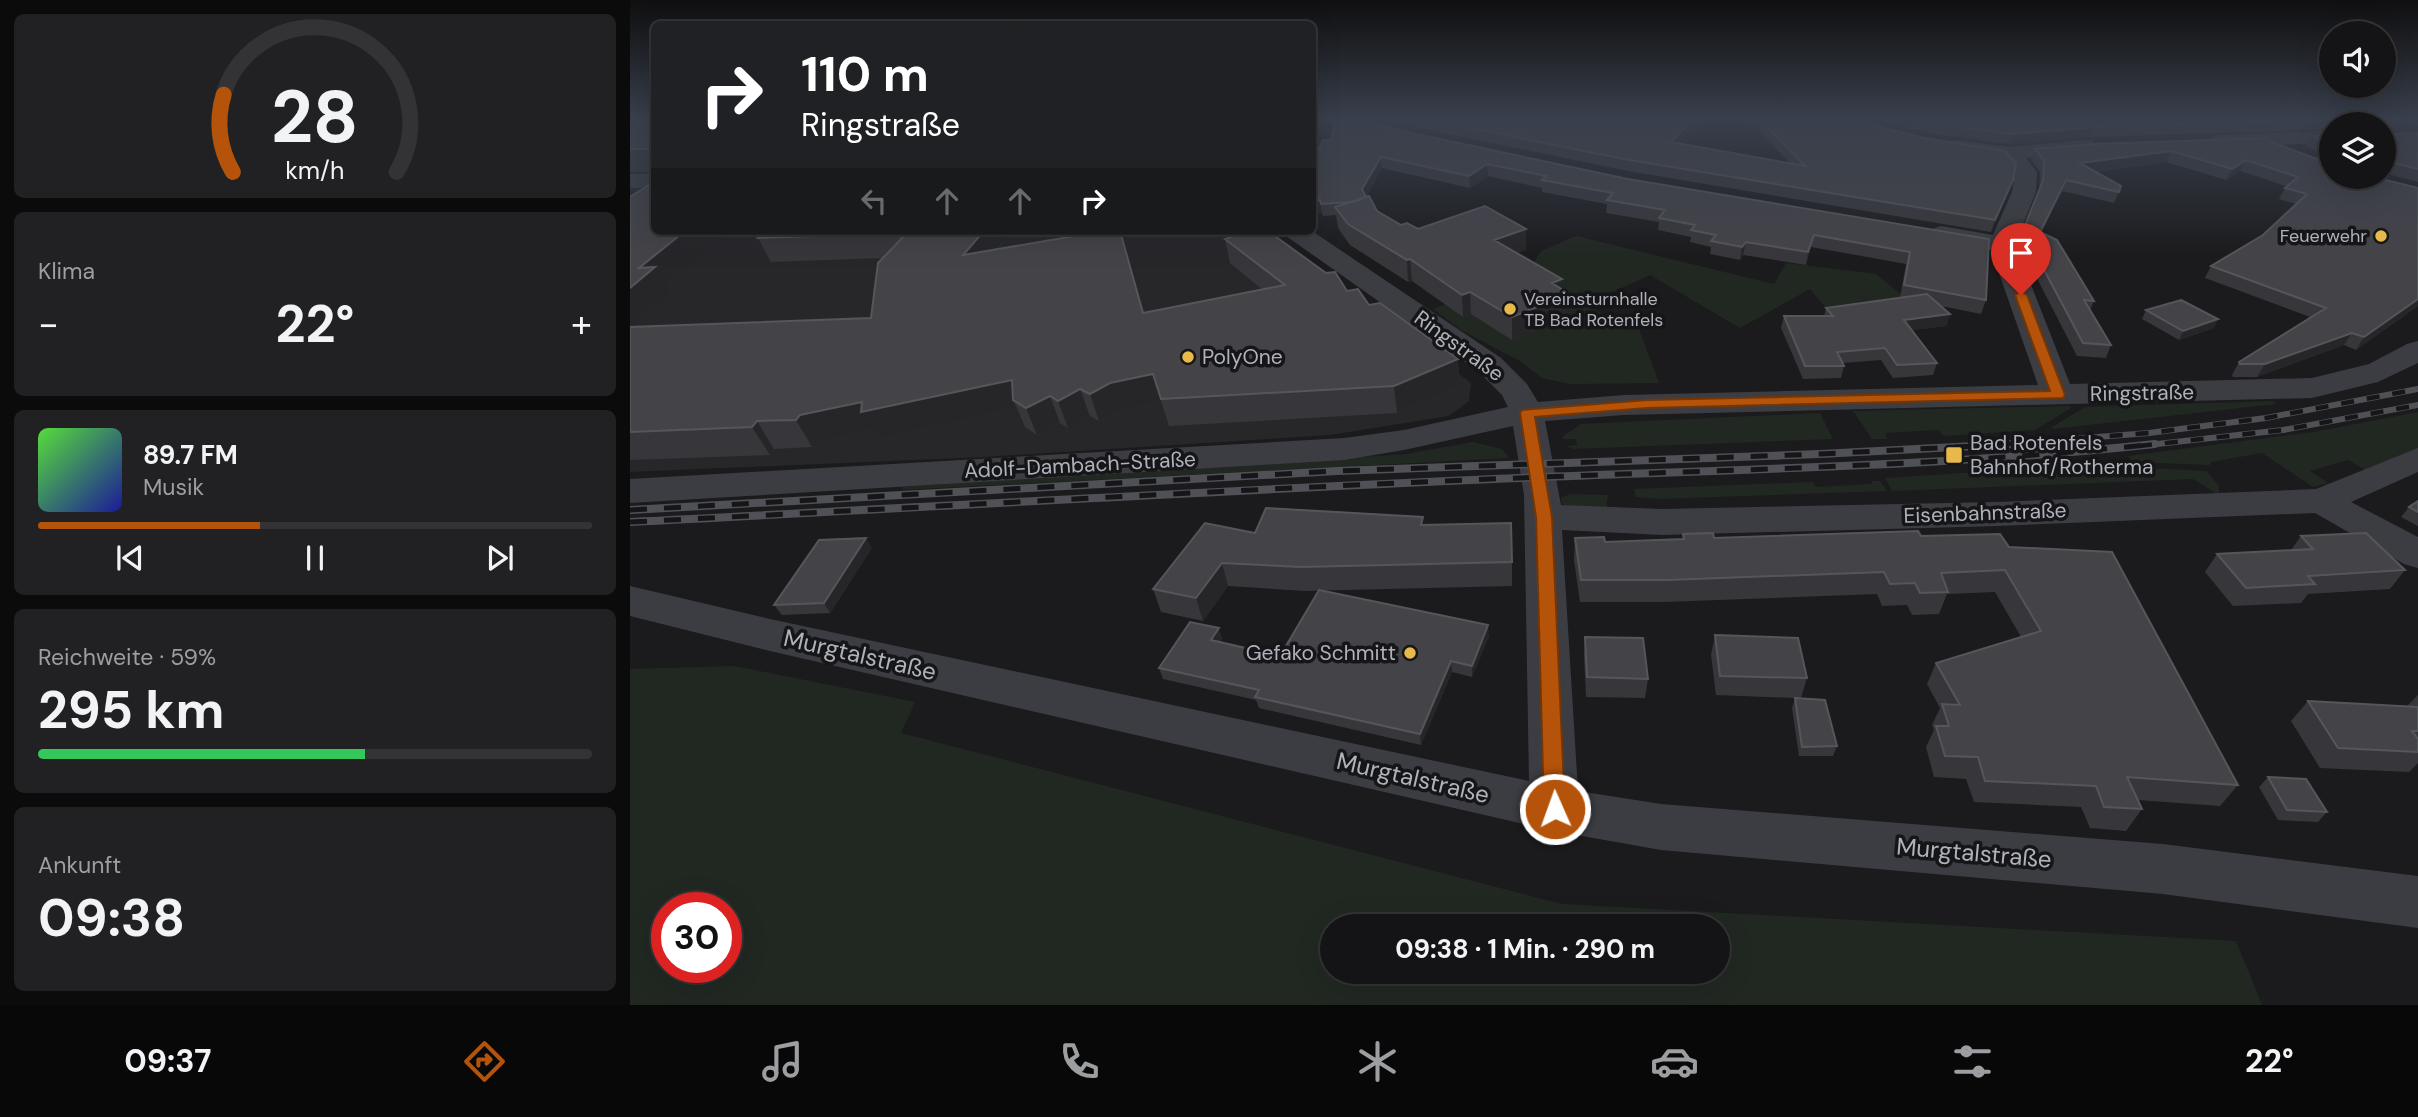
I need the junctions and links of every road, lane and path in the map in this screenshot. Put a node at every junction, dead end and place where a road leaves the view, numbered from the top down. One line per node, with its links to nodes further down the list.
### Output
1 (2019, 164): 6 (street)
2 (630, 181): 3 (street)
3 (651, 181)
4 (1920, 231): 6 (street)
5 (1301, 235): 9 (street, Ringstraße)
6 (2002, 244): 8 (street)
7 (2418, 350): 8 (street, Ringstraße)
8 (2058, 395): 9 (street, Ringstraße)
9 (1527, 413): 11 (street, Adolf-Dambach-Straße); 13 (street)
10 (2418, 459): 12 (street, Eisenbahnstraße)
11 (630, 491)
12 (2321, 501): 13 (street, Eisenbahnstraße); 14 (street)
13 (1544, 517): 16 (street)
14 (2418, 554)
15 (630, 601): 16 (street, Murgtalstraße)
16 (1555, 809): 17 (street, Murgtalstraße)
17 (2418, 902)

